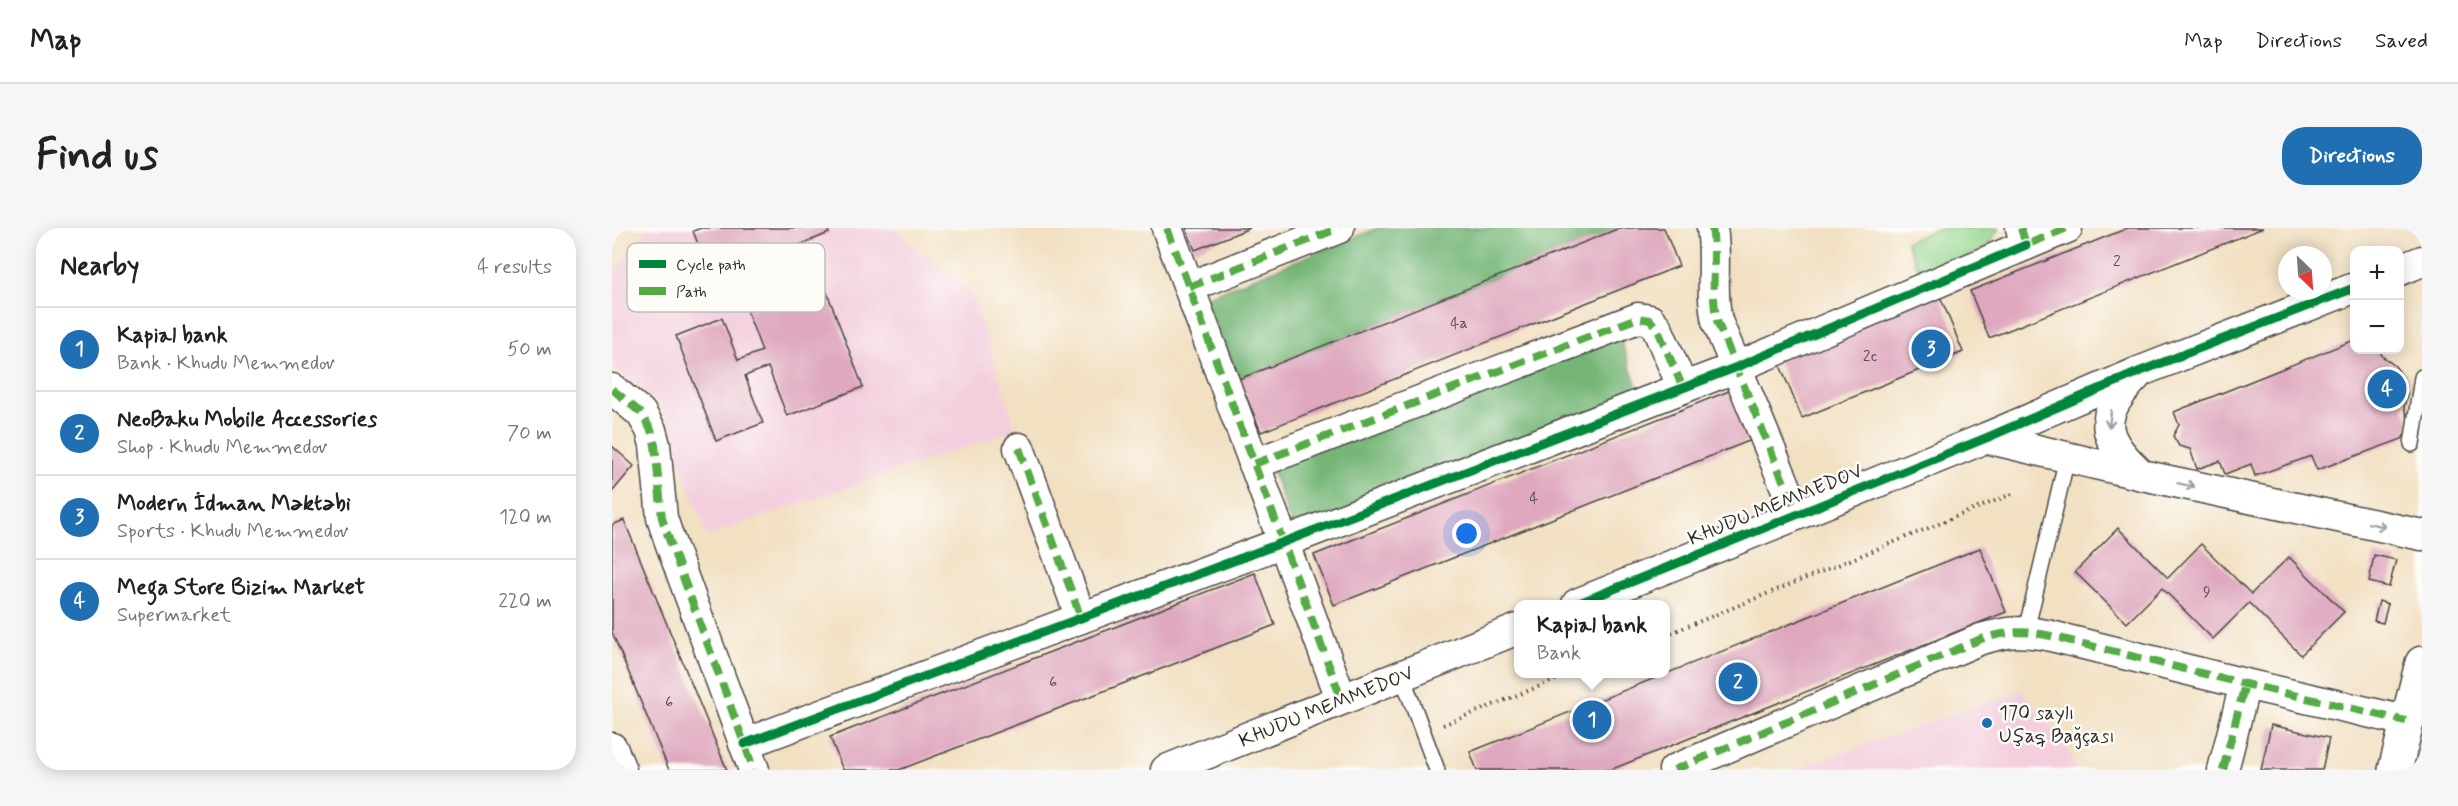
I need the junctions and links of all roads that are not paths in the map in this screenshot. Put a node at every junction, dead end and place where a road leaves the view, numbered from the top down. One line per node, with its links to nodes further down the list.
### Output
1 (1167, 228): 8 (street)
2 (1339, 228): 8 (street)
3 (1712, 228): 10 (street)
4 (2067, 228): 5 (street)
5 (2023, 236): 10 (street)
6 (2422, 261): 7 (street)
7 (2404, 268)
8 (1189, 287): 19 (street)
9 (2350, 290): 11 (street, KHUDU MEMMEDOV)
10 (1737, 367): 13 (street); 21 (street)
11 (2141, 371): 15 (street, KHUDU MEMMEDOV); 20 (street, one-way to 20)
12 (2422, 377): 16 (lane)
13 (1683, 388): 19 (street); 23 (street)
14 (612, 389): 34 (street)
15 (1986, 438): 18 (street); 21 (street, KHUDU MEMMEDOV)
16 (2412, 444)
17 (1019, 448): 25 (street)
18 (2067, 458): 20 (street); 27 (lane)
19 (1254, 464): 23 (street)
20 (2142, 475): 22 (street, one-way to 22)
21 (1797, 514): 24 (street, KHUDU MEMMEDOV)
22 (2422, 535)
23 (1284, 542): 25 (street); 31 (street)
24 (1587, 600)
25 (1082, 618): 34 (street)
26 (1514, 631): 29 (street, KHUDU MEMMEDOV)
27 (2026, 631): 30 (street); 38 (street)
28 (2422, 663): 32 (main road)
29 (1402, 676): 31 (street, KHUDU MEMMEDOV); 37 (lane)
30 (2245, 684): 32 (street); 39 (street)
31 (1341, 699): 35 (street, KHUDU MEMMEDOV)
32 (2414, 734): 40 (main road); 41 (main road)
33 (612, 748): 36 (street)
34 (749, 757)
35 (1173, 769)
36 (621, 770)
37 (1437, 770)
38 (1674, 770)
39 (2223, 770)
40 (2395, 770)
41 (2417, 770)

